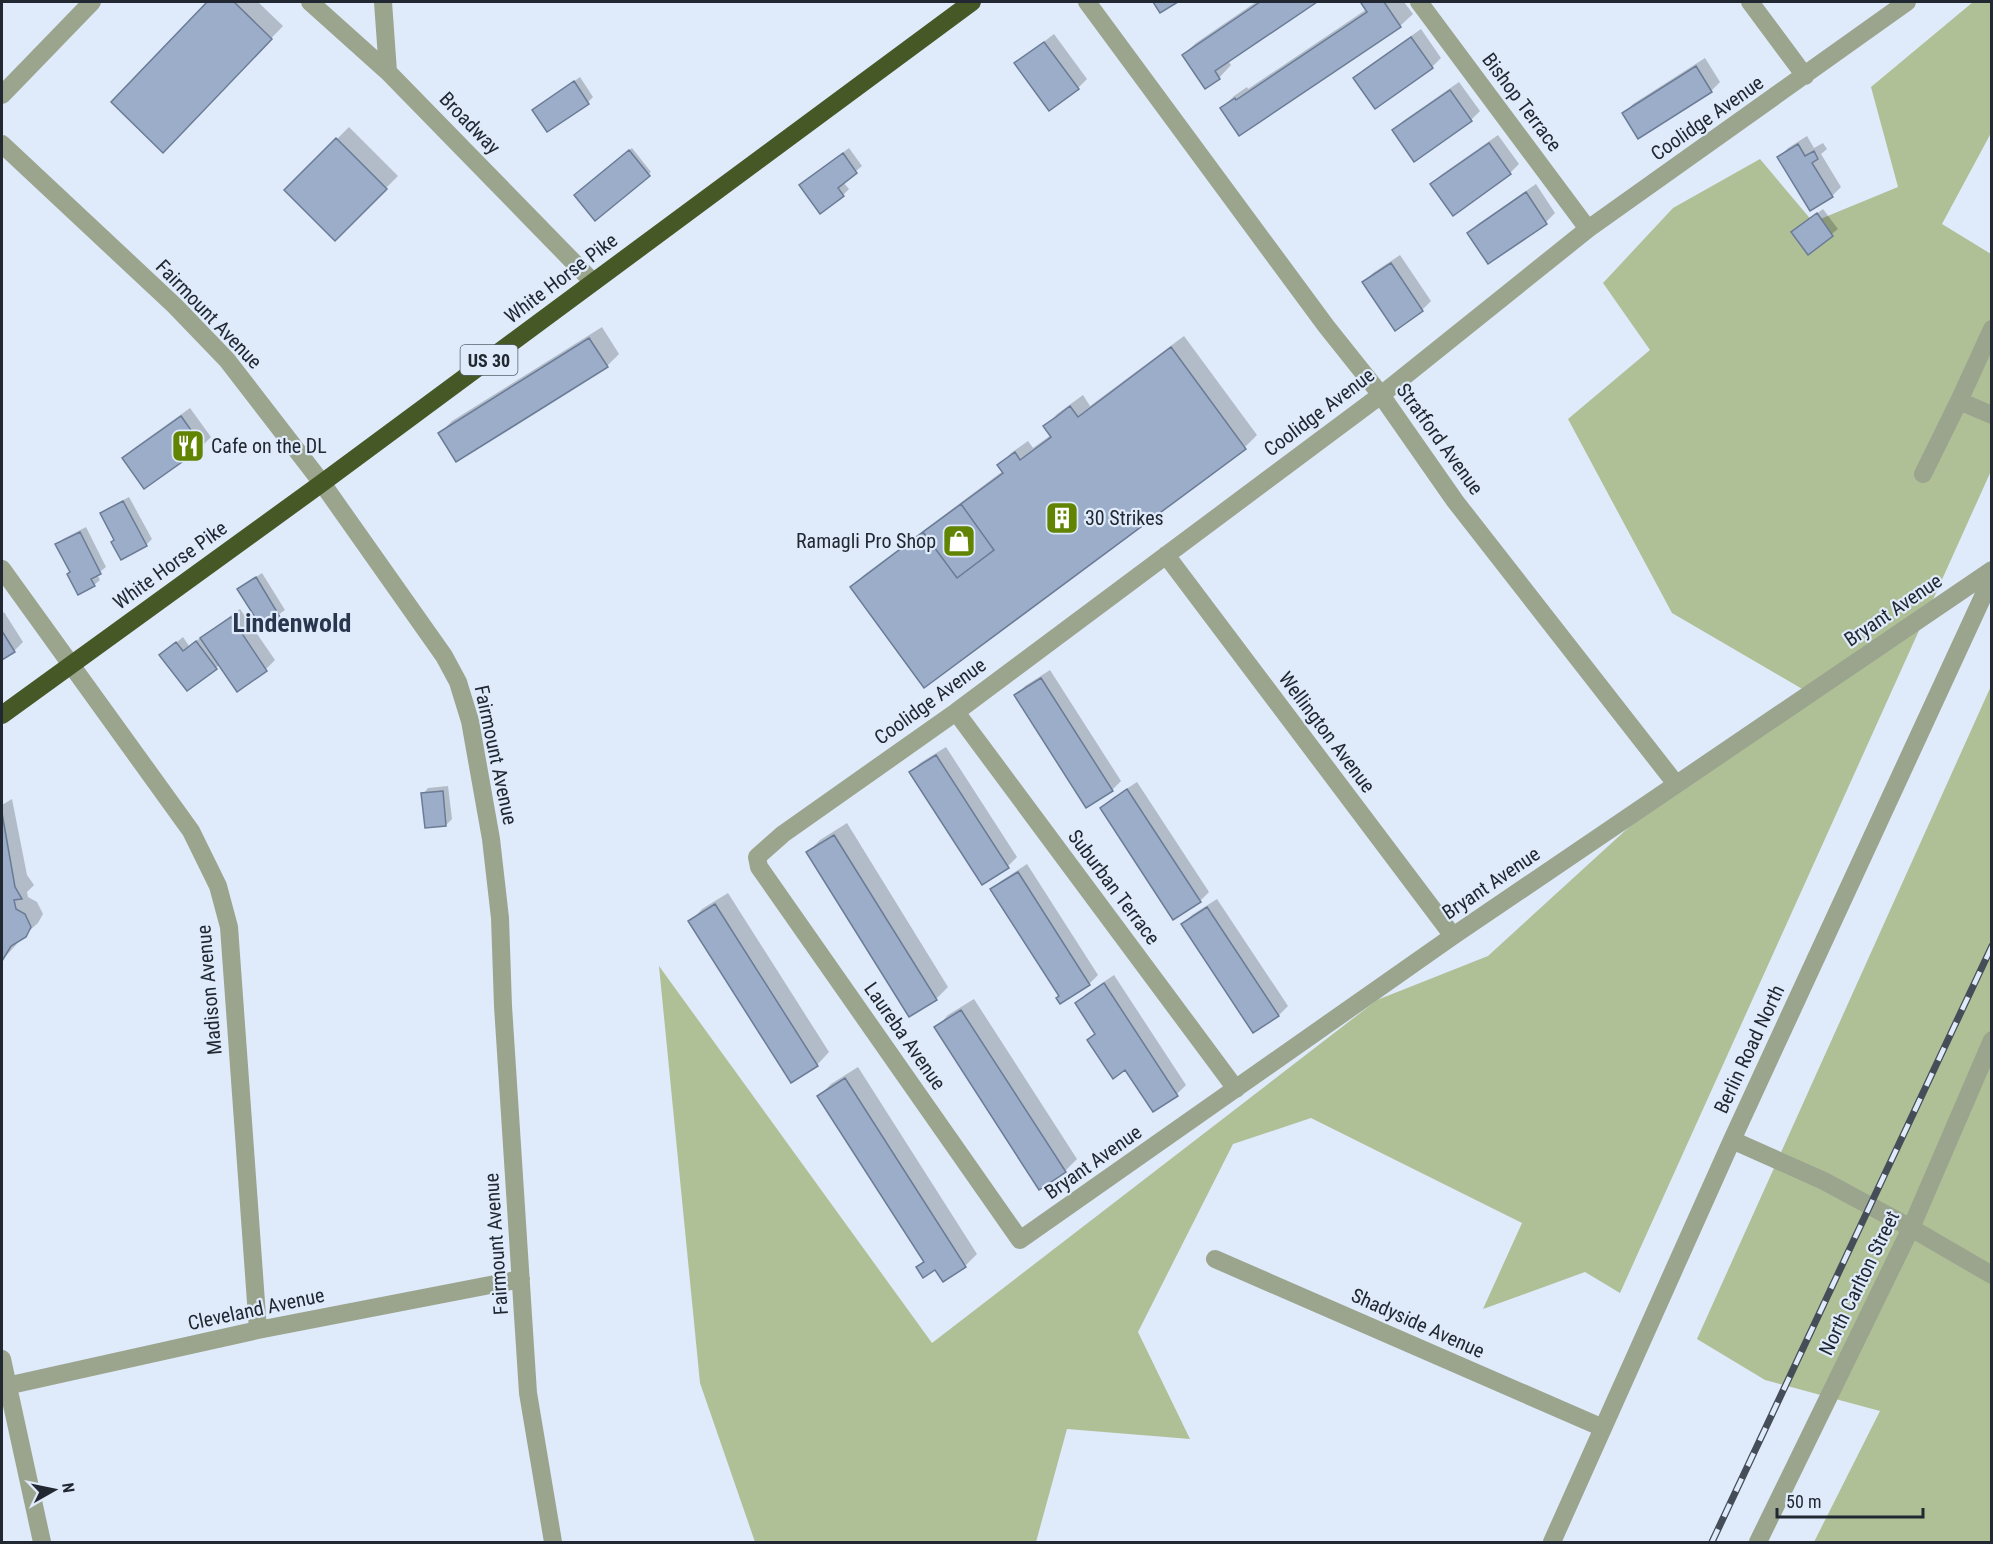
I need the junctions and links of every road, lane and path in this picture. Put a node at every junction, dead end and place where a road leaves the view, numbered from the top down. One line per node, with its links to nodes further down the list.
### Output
1 (92, 2): 11 (street)
2 (310, 2): 9 (street, Broadway)
3 (383, 2): 9 (street)
4 (972, 2): 14 (highway, White Horse Pike / US 30)
5 (1087, 2): 16 (street, Stratford Avenue)
6 (1419, 2): 13 (street, Bishop Terrace)
7 (1750, 2): 10 (street)
8 (1908, 2): 10 (street, Coolidge Avenue)
9 (388, 72): 14 (street, Broadway)
10 (1805, 76): 13 (street, Coolidge Avenue)
11 (2, 95)
12 (2, 144): 20 (street, Fairmount Avenue)
13 (1588, 229): 16 (street, Coolidge Avenue)
14 (593, 282): 20 (highway, White Horse Pike / US 30)
15 (1992, 329): 17 (street)
16 (1381, 395): 21 (street, Coolidge Avenue); 28 (street, Stratford Avenue)
17 (1959, 401): 18 (street); 19 (street)
18 (1992, 415)
19 (1923, 474)
20 (322, 483): 25 (highway, White Horse Pike / US 30); 38 (street, Fairmount Avenue)
21 (1166, 555): 26 (street, Coolidge Avenue); 30 (street, Wellington Avenue)
22 (2, 569): 25 (street, Madison Avenue)
23 (1992, 570): 28 (street, Bryant Avenue)
24 (1992, 577): 33 (street, Berlin Road North)
25 (70, 664): 27 (highway, White Horse Pike / US 30); 39 (street, Madison Avenue)
26 (956, 712): 29 (street, Coolidge Avenue); 32 (street, Suburban Terrace)
27 (2, 715)
28 (1676, 784): 30 (street, Bryant Avenue)
29 (757, 857): 35 (street, Laureba Avenue)
30 (1453, 936): 32 (street, Bryant Avenue)
31 (1992, 1040): 34 (street, North Carlton Street)
32 (1236, 1089): 35 (street, Bryant Avenue)
33 (1732, 1140): 34 (street); 42 (street, Berlin Road North)
34 (1911, 1228): 37 (street); 46 (street, North Carlton Street)
35 (1020, 1240)
36 (1215, 1259): 42 (street, Shadyside Avenue)
37 (1992, 1275)
38 (520, 1279): 39 (street, Cleveland Avenue); 44 (street, Fairmount Avenue)
39 (258, 1330): 41 (street, Cleveland Avenue)
40 (2, 1359): 41 (street)
41 (5, 1387): 43 (street)
42 (1603, 1428): 45 (street, Berlin Road North)
43 (42, 1542)
44 (553, 1542)
45 (1552, 1542)
46 (1758, 1542)

